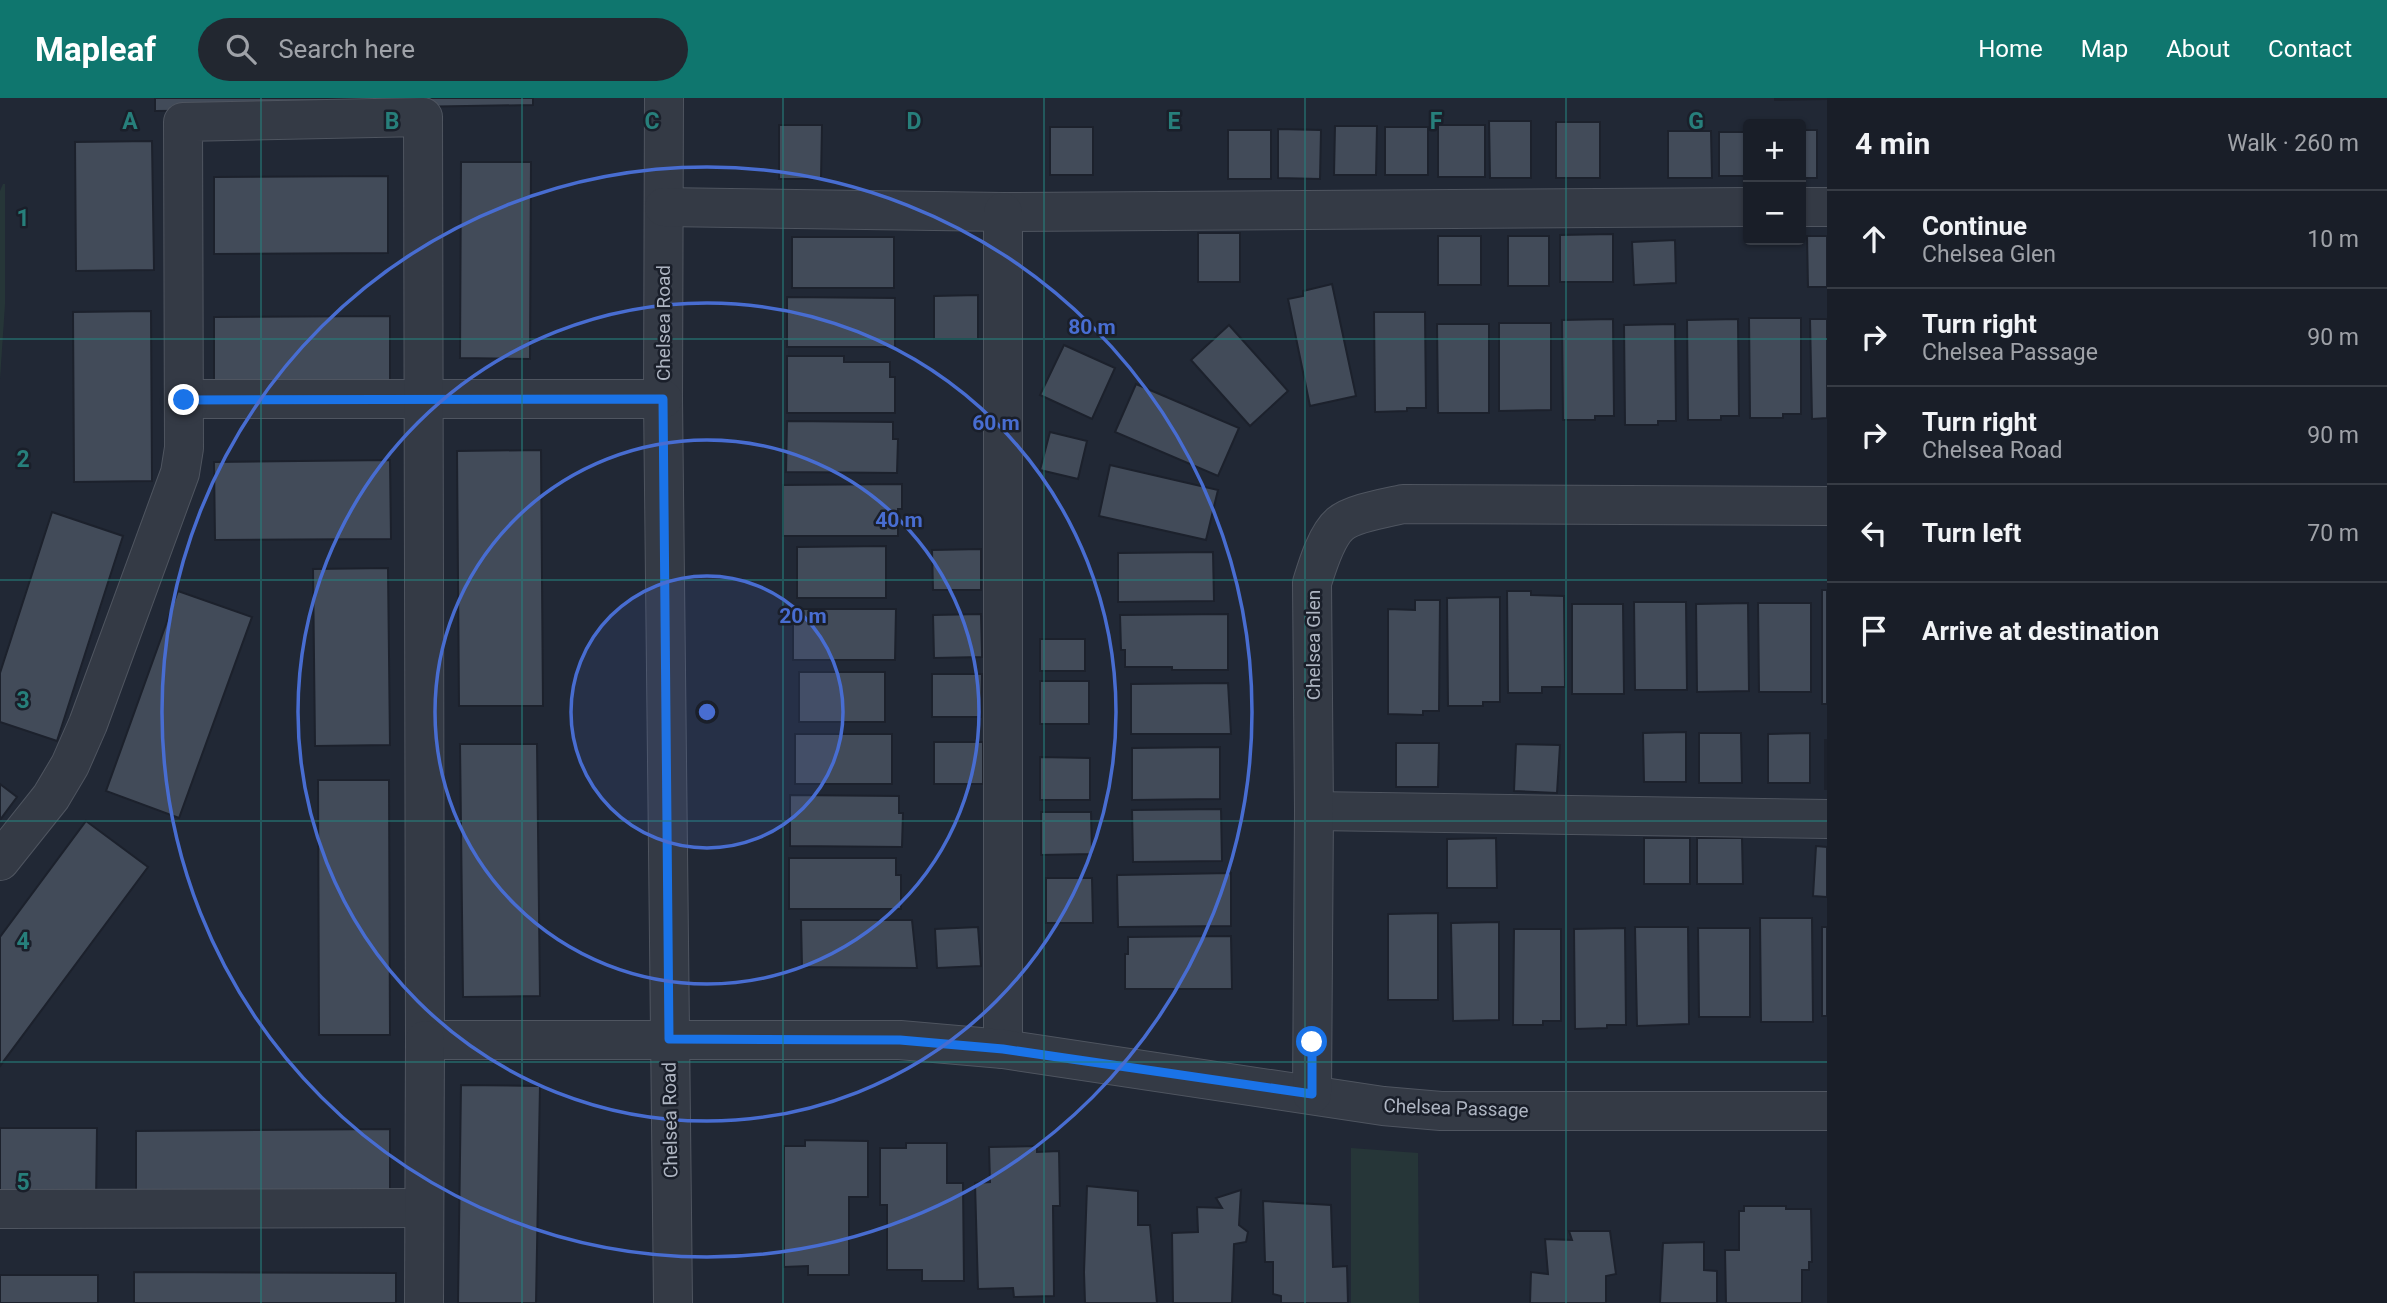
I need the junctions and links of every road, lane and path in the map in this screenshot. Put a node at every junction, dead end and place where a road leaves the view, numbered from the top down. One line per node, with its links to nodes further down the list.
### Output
1 (664, 98): 2 (street, Chelsea Road)
2 (664, 207): 6 (street); 8 (street, Chelsea Road)
3 (1743, 207): 6 (street)
4 (1806, 207): 5 (street)
5 (1827, 207)
6 (1003, 212): 16 (street)
7 (425, 398): 8 (street); 9 (street); 9 (street); 15 (street)
8 (663, 399): 14 (street, Chelsea Road)
9 (184, 400): 13 (street)
10 (1827, 506): 11 (street, Chelsea Glen)
11 (1314, 811): 12 (street); 17 (street, Chelsea Glen)
12 (1827, 819)
13 (0, 861)
14 (669, 1039): 15 (street, Chelsea Passage); 16 (street, Chelsea Passage); 22 (street, Chelsea Road)
15 (425, 1040): 19 (street)
16 (1003, 1049): 17 (street, Chelsea Passage)
17 (1312, 1094): 18 (street, Chelsea Passage)
18 (1827, 1111)
19 (424, 1208): 20 (street); 21 (street)
20 (0, 1209)
21 (424, 1303)
22 (673, 1303)

